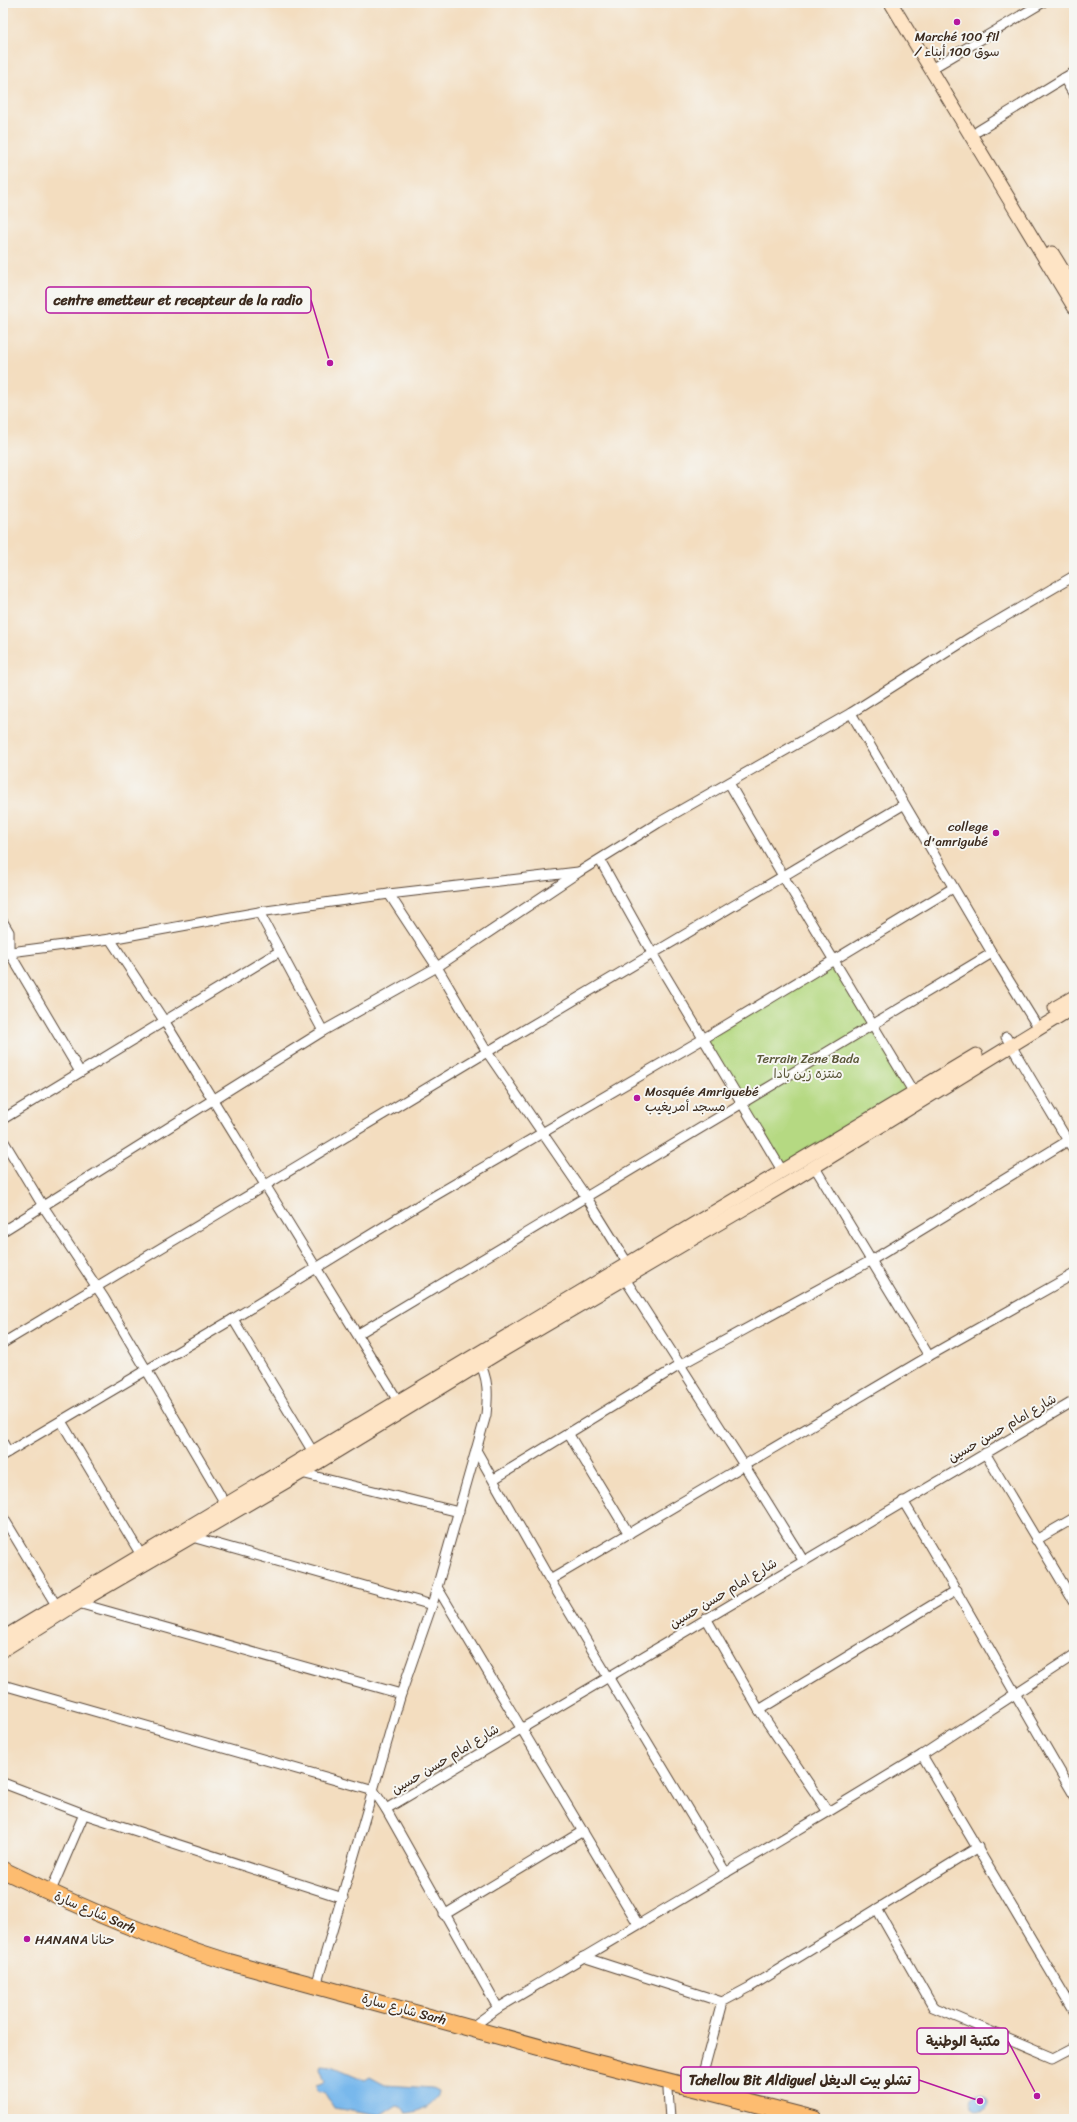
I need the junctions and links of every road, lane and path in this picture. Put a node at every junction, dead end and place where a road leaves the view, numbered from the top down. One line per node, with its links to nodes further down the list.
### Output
1 (891, 3): 4 (street)
2 (900, 3): 4 (street)
3 (1042, 3): 4 (street)
4 (934, 67): 8 (street); 10 (street)
5 (1074, 72): 6 (street)
6 (1064, 78): 7 (street); 8 (street)
7 (1074, 95)
8 (978, 131): 9 (street)
9 (1074, 289)
10 (1074, 307)
11 (1074, 576): 12 (street)
12 (851, 713): 13 (street); 14 (street)
13 (729, 783): 15 (street); 17 (street)
14 (904, 804): 17 (street); 18 (street)
15 (600, 860): 16 (street); 25 (street)
16 (579, 872): 19 (street); 28 (street)
17 (783, 876): 25 (street); 27 (street)
18 (953, 888): 26 (street); 27 (street)
19 (389, 894): 20 (street); 28 (street)
20 (259, 912): 22 (street); 23 (street)
21 (3, 922): 24 (street)
22 (110, 939): 24 (street); 32 (street)
23 (280, 951): 32 (street); 34 (street)
24 (6, 953): 38 (street)
25 (652, 953): 35 (street); 37 (street)
26 (992, 953): 31 (street); 33 (street)
27 (834, 960): 33 (street); 35 (street)
28 (437, 967): 34 (street); 37 (street)
29 (1074, 997): 31 (street)
30 (1074, 1007): 36 (street)
31 (1034, 1021): 36 (street)
32 (165, 1022): 38 (street); 40 (street)
33 (873, 1025): 39 (street); 41 (street)
34 (323, 1031): 40 (street)
35 (703, 1039): 41 (street); 43 (street)
36 (1008, 1041): 39 (street); 44 (street); 47 (street)
37 (486, 1052): 43 (street); 49 (street)
38 (80, 1072): 42 (street)
39 (914, 1093): 48 (street)
40 (212, 1099): 49 (street); 51 (street)
41 (741, 1104): 48 (street); 50 (street)
42 (3, 1119)
43 (542, 1132): 50 (street); 55 (street)
44 (1071, 1139): 46 (street); 53 (street)
45 (3, 1140): 51 (street)
46 (1074, 1151)
47 (814, 1166): 53 (street); 57 (street)
48 (783, 1172): 54 (street)
49 (265, 1186): 55 (street); 58 (street)
50 (587, 1198): 54 (street); 60 (street)
51 (43, 1206): 52 (street); 58 (street)
52 (3, 1230)
53 (872, 1260): 62 (street); 64 (street)
54 (628, 1264): 63 (street)
55 (316, 1268): 59 (street); 60 (street)
56 (1074, 1274): 62 (street)
57 (625, 1279): 63 (street); 64 (street)
58 (98, 1287): 61 (street); 65 (street)
59 (233, 1319): 65 (street); 72 (street)
60 (358, 1334): 66 (street)
61 (3, 1343)
62 (929, 1356): 75 (street)
63 (478, 1360): 66 (street); 71 (street); 76 (street)
64 (680, 1365): 69 (street); 75 (street)
65 (147, 1370): 68 (street); 79 (street)
66 (398, 1401): 72 (street)
67 (1074, 1401): 73 (street, شارع امام حسن حسين)
68 (61, 1421): 74 (street); 86 (street)
69 (568, 1434): 77 (street); 83 (street)
70 (3, 1444): 74 (street)
71 (476, 1450): 77 (street); 80 (street)
72 (313, 1452): 79 (street)
73 (985, 1453): 78 (street, شارع امام حسن حسين); 85 (street)
74 (6, 1454)
75 (744, 1465): 83 (street); 87 (street)
76 (301, 1473): 80 (street); 84 (street)
77 (494, 1479): 88 (street)
78 (903, 1501): 87 (street, شارع امام حسن حسين); 90 (street)
79 (226, 1505): 86 (street)
80 (459, 1512): 89 (street)
81 (3, 1517): 93 (street)
82 (1074, 1518): 85 (street)
83 (629, 1534): 88 (street)
84 (192, 1537): 92 (street); 94 (street)
85 (1036, 1540): 91 (street)
86 (141, 1555): 93 (street)
87 (803, 1560): 95 (street, شارع امام حسن حسين)
88 (550, 1580): 99 (street)
89 (437, 1587): 94 (street); 104 (street)
90 (957, 1590): 102 (street); 103 (street)
91 (1074, 1602)
92 (78, 1603): 97 (street); 101 (street)
93 (56, 1605): 96 (street)
94 (432, 1605): 101 (street)
95 (706, 1618): 99 (street, شارع امام حسن حسين); 103 (street)
96 (3, 1638)
97 (3, 1650)
98 (1074, 1655): 102 (street)
99 (609, 1676): 104 (street, شارع امام حسن حسين); 115 (street)
100 (3, 1685): 107 (street)
101 (401, 1694): 107 (street)
102 (1014, 1694): 105 (street); 108 (street)
103 (759, 1710): 110 (street)
104 (521, 1728): 109 (street, شارع امام حسن حسين); 112 (street)
105 (922, 1755): 110 (street); 113 (street)
106 (3, 1783): 111 (street)
107 (374, 1791): 109 (street); 118 (street)
108 (1074, 1795)
109 (386, 1810): 120 (street)
110 (828, 1812): 115 (street)
111 (84, 1814): 117 (street); 118 (street)
112 (583, 1831): 120 (street); 121 (street)
113 (978, 1847): 119 (street); 126 (street)
114 (3, 1870): 117 (highway, شارع سارة Sarh)
115 (726, 1873): 121 (street)
116 (3, 1878): 130 (highway, شارع سارة Sarh)
117 (50, 1893): 123 (highway, شارع سارة Sarh)
118 (342, 1898): 123 (street)
119 (877, 1909): 124 (street); 128 (street)
120 (444, 1915): 125 (street)
121 (638, 1924): 122 (street)
122 (583, 1957): 124 (street); 125 (street)
123 (316, 1986): 127 (highway, شارع سارة Sarh)
124 (722, 2002): 129 (street)
125 (498, 2008): 127 (street)
126 (1074, 2011)
127 (472, 2028): 129 (highway, شارع سارة Sarh)
128 (1074, 2047)
129 (699, 2088): 133 (highway, شارع سارة Sarh)
130 (668, 2090): 131 (street); 132 (highway, شارع سارة Sarh)
131 (670, 2119)
132 (772, 2119)
133 (814, 2119)

